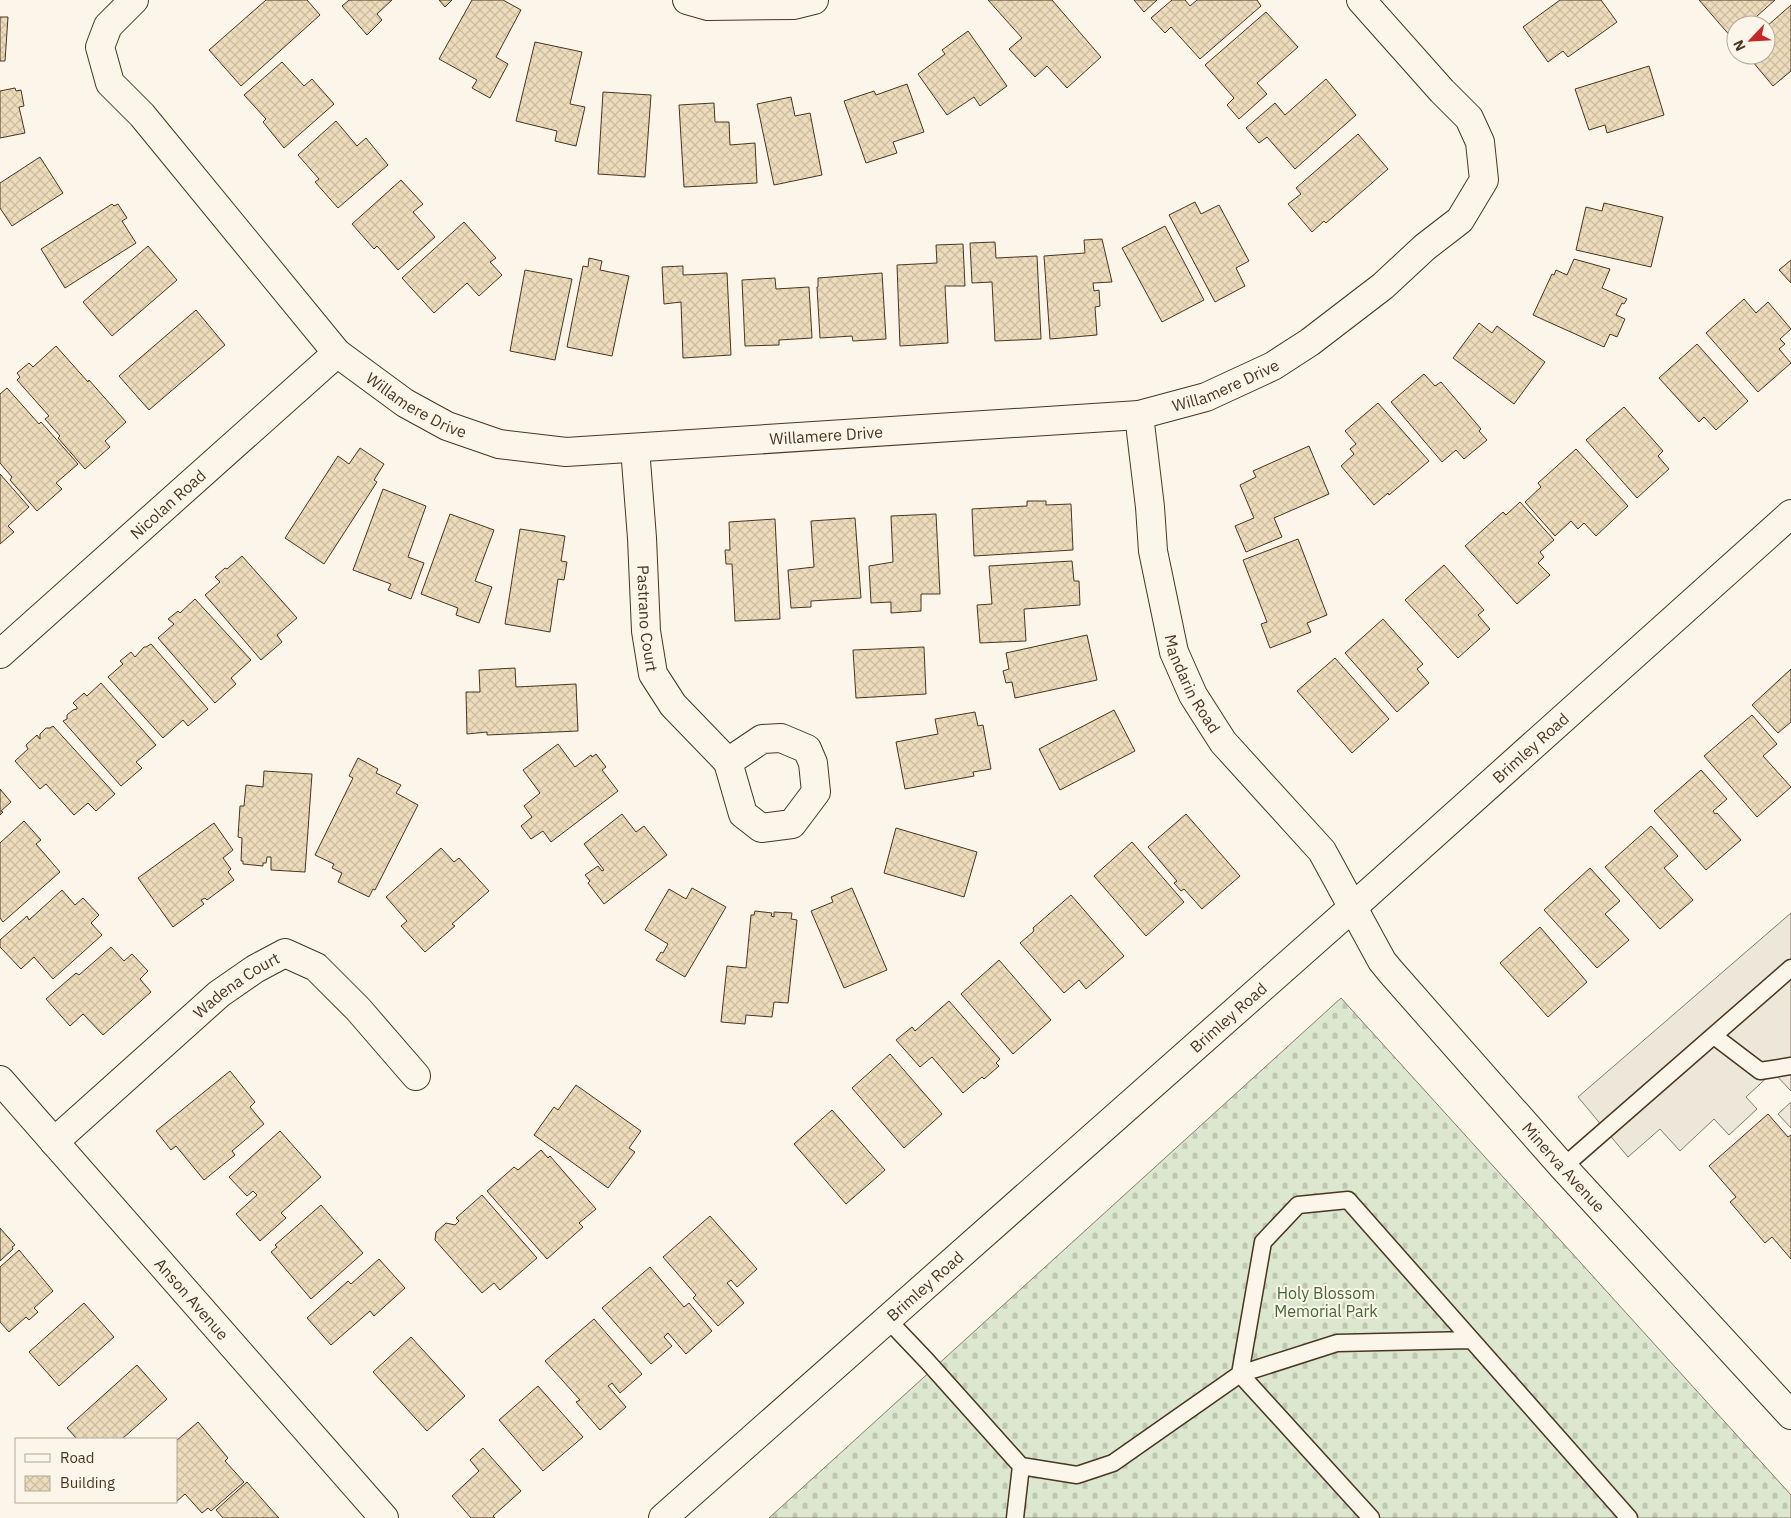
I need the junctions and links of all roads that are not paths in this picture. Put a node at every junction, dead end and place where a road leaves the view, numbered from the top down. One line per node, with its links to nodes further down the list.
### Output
1 (134, 0): 5 (street, Willamere Drive)
2 (687, 0): 3 (street)
3 (814, 0)
4 (1361, 0): 6 (street, Willamere Drive)
5 (337, 353): 7 (street, Willamere Drive); 9 (street, Nicolan Road)
6 (1139, 415): 7 (street, Willamere Drive); 11 (street, Mandarin Road)
7 (635, 448): 10 (street, Pastrano Court)
8 (1791, 514): 11 (street, Brimley Road)
9 (0, 654)
10 (728, 762)
11 (1353, 907): 18 (street, Minerva Avenue); 19 (street, Brimley Road)
12 (1791, 968): 13 (lane)
13 (1714, 1036): 14 (lane); 18 (lane)
14 (1791, 1066)
15 (416, 1076): 17 (street, Wadena Court)
16 (0, 1080): 17 (street, Anson Avenue)
17 (54, 1142): 24 (street, Anson Avenue)
18 (1563, 1167): 22 (street, Minerva Avenue)
19 (888, 1320): 23 (lane); 25 (street, Brimley Road)
20 (1471, 1340): 21 (lane); 21 (lane); 28 (lane)
21 (1240, 1374): 23 (lane); 27 (lane)
22 (1791, 1415)
23 (1021, 1466): 26 (lane)
24 (384, 1518)
25 (663, 1518)
26 (1015, 1518)
27 (1371, 1518)
28 (1629, 1518)

